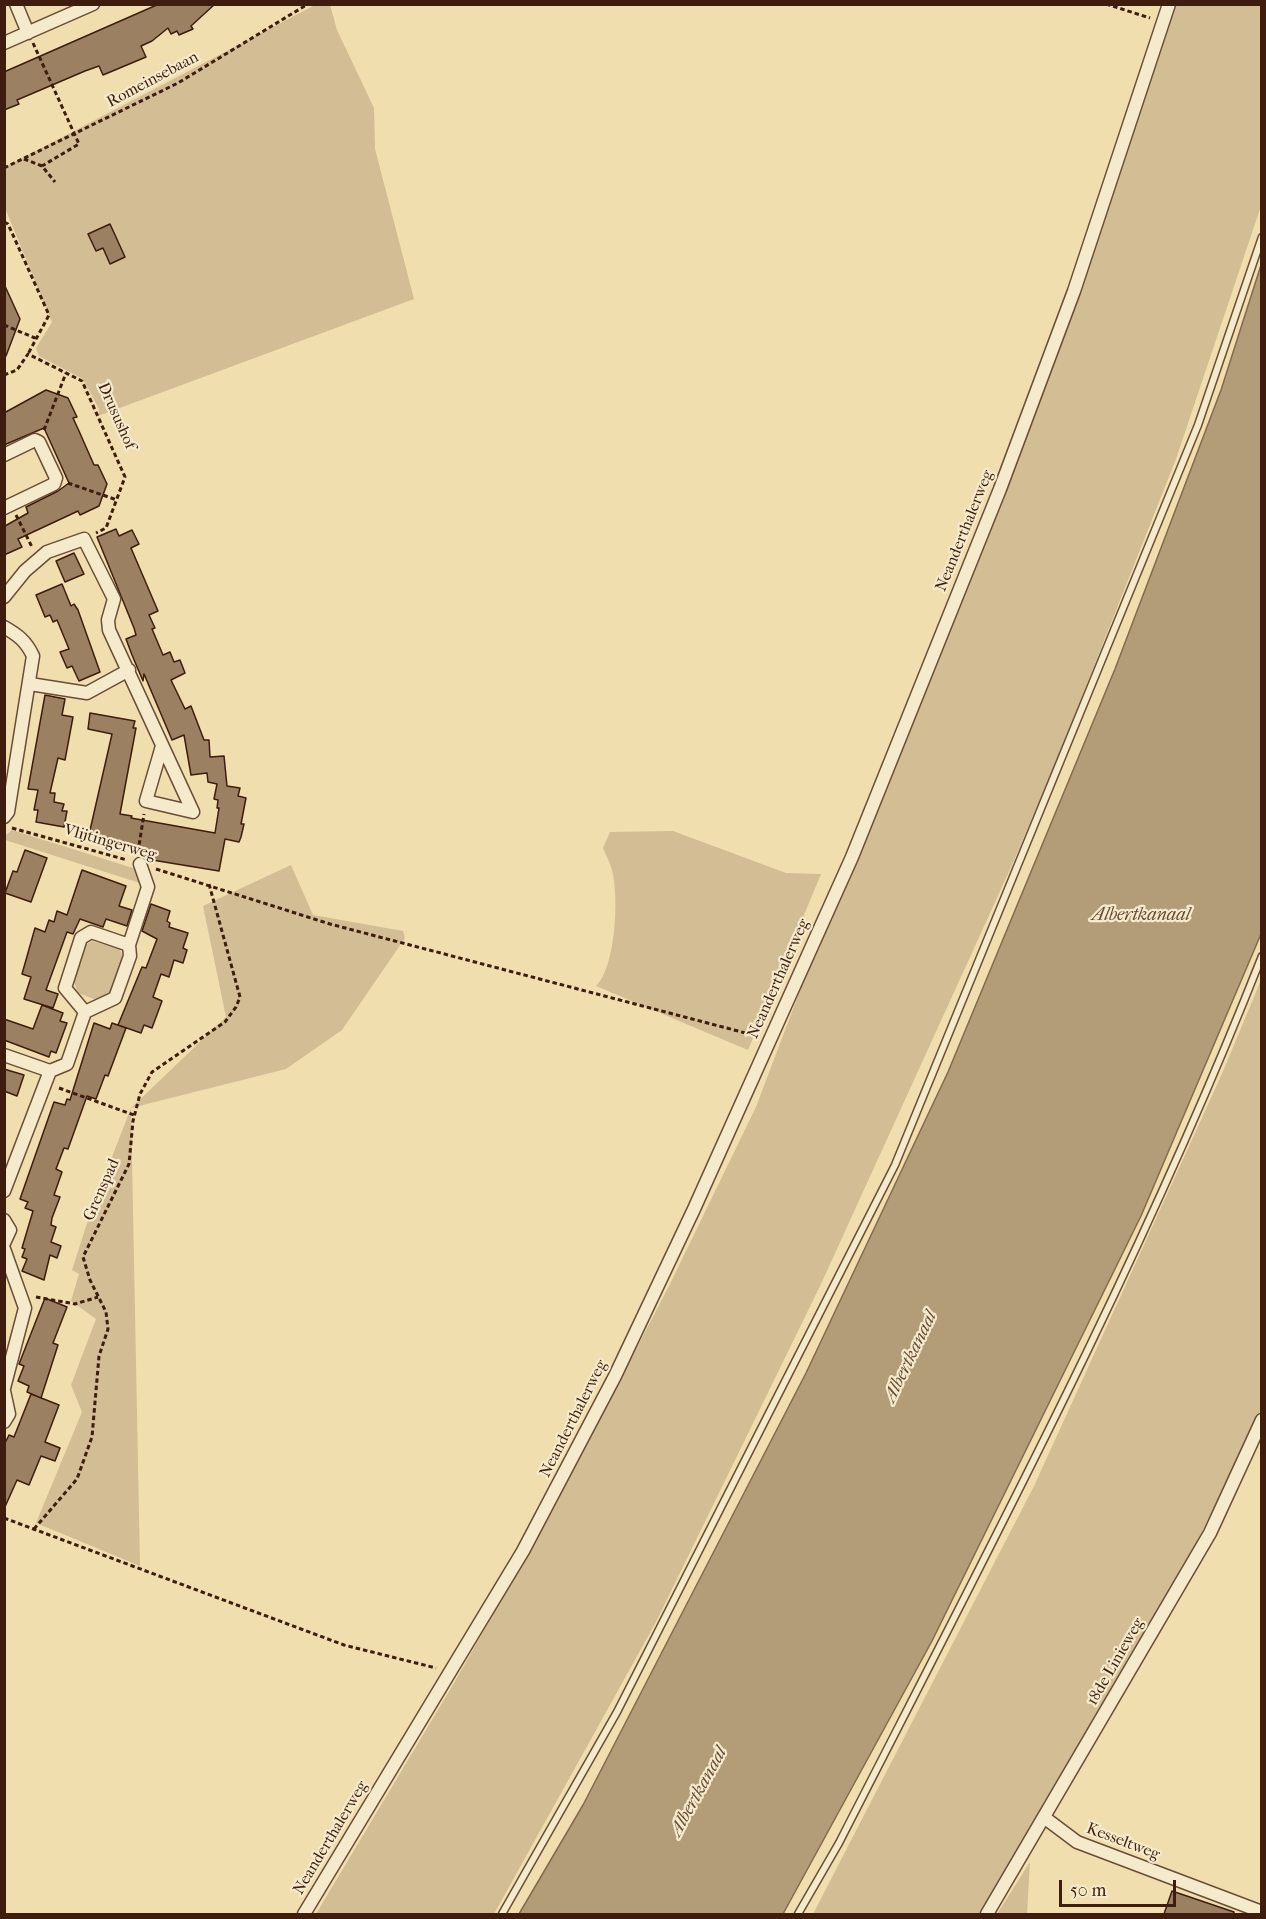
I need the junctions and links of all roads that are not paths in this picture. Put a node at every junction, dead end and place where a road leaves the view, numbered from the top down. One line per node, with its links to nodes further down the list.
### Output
1 (16, 4): 4 (street)
2 (93, 4): 4 (street)
3 (1169, 4): 30 (street, Neanderthalerweg)
4 (28, 33): 5 (street)
5 (4, 43)
6 (1262, 237): 31 (lane)
7 (4, 455): 8 (street)
8 (7, 506)
9 (4, 597): 11 (street)
10 (4, 627): 12 (street)
11 (129, 670): 12 (street); 13 (street)
12 (30, 684): 14 (street)
13 (162, 746): 13 (street)
14 (4, 817)
15 (138, 863): 16 (street)
16 (129, 945): 18 (street); 18 (street)
17 (1262, 956): 32 (lane)
18 (85, 1012): 20 (street)
19 (4, 1055): 20 (street)
20 (48, 1077): 21 (street)
21 (4, 1191)
22 (4, 1220): 23 (street)
23 (4, 1243)
24 (4, 1249): 25 (street)
25 (4, 1389): 27 (street)
26 (1262, 1420): 28 (street, 18de Linieweg)
27 (4, 1422)
28 (1045, 1818): 29 (street, Kesseltweg); 33 (street, 18de Linieweg)
29 (1262, 1912)
30 (304, 1914)
31 (502, 1914)
32 (798, 1914)
33 (987, 1914)

